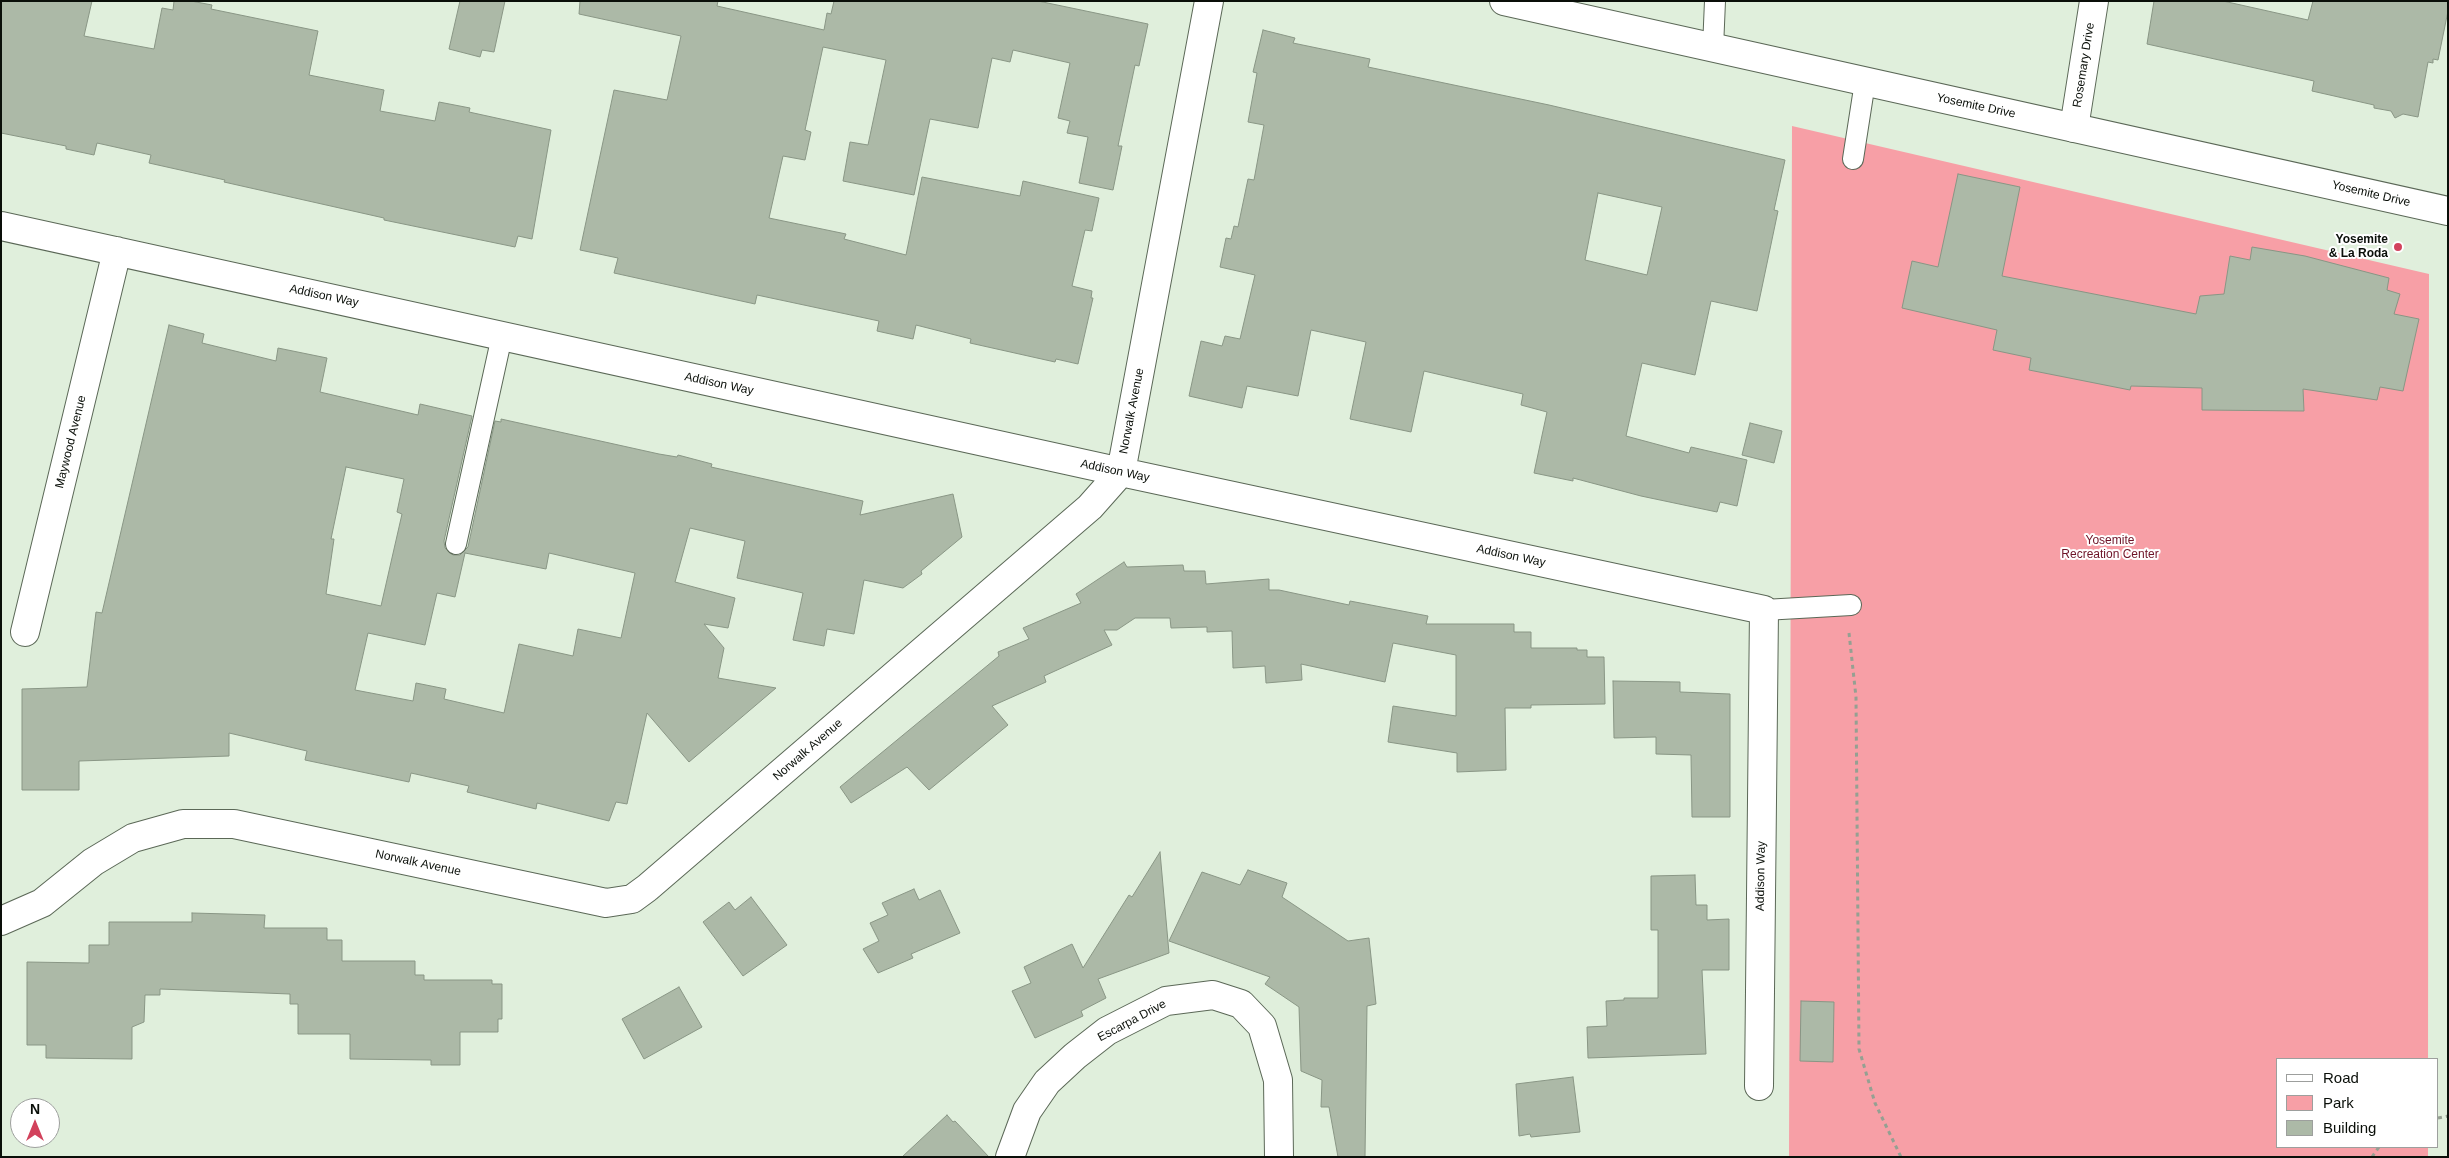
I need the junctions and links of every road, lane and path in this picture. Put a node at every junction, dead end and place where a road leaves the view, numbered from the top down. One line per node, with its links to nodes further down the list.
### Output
1 (1209, 1): 13 (street, Norwalk Avenue)
2 (1504, 1): 5 (street, Yosemite Drive)
3 (1715, 1): 5 (lane)
4 (2094, 1): 7 (street, Rosemary Drive)
5 (1713, 48): 6 (street, Yosemite Drive)
6 (1866, 82): 7 (street, Yosemite Drive); 8 (lane)
7 (2074, 128): 9 (street, Yosemite Drive)
8 (1853, 159)
9 (2448, 212)
10 (1, 226): 11 (street, Addison Way)
11 (117, 251): 12 (street, Addison Way); 17 (street, Maywood Avenue)
12 (502, 336): 13 (street, Addison Way); 14 (lane)
13 (1121, 472): 16 (street, Addison Way); 18 (street, Norwalk Avenue)
14 (456, 544)
15 (1851, 605): 16 (lane); 22 (path)
16 (1764, 610): 19 (street, Addison Way)
17 (25, 632)
18 (1, 921)
19 (1759, 1086)
20 (1010, 1157): 21 (street, Escarpa Drive)
21 (1279, 1157)
22 (1900, 1157)

